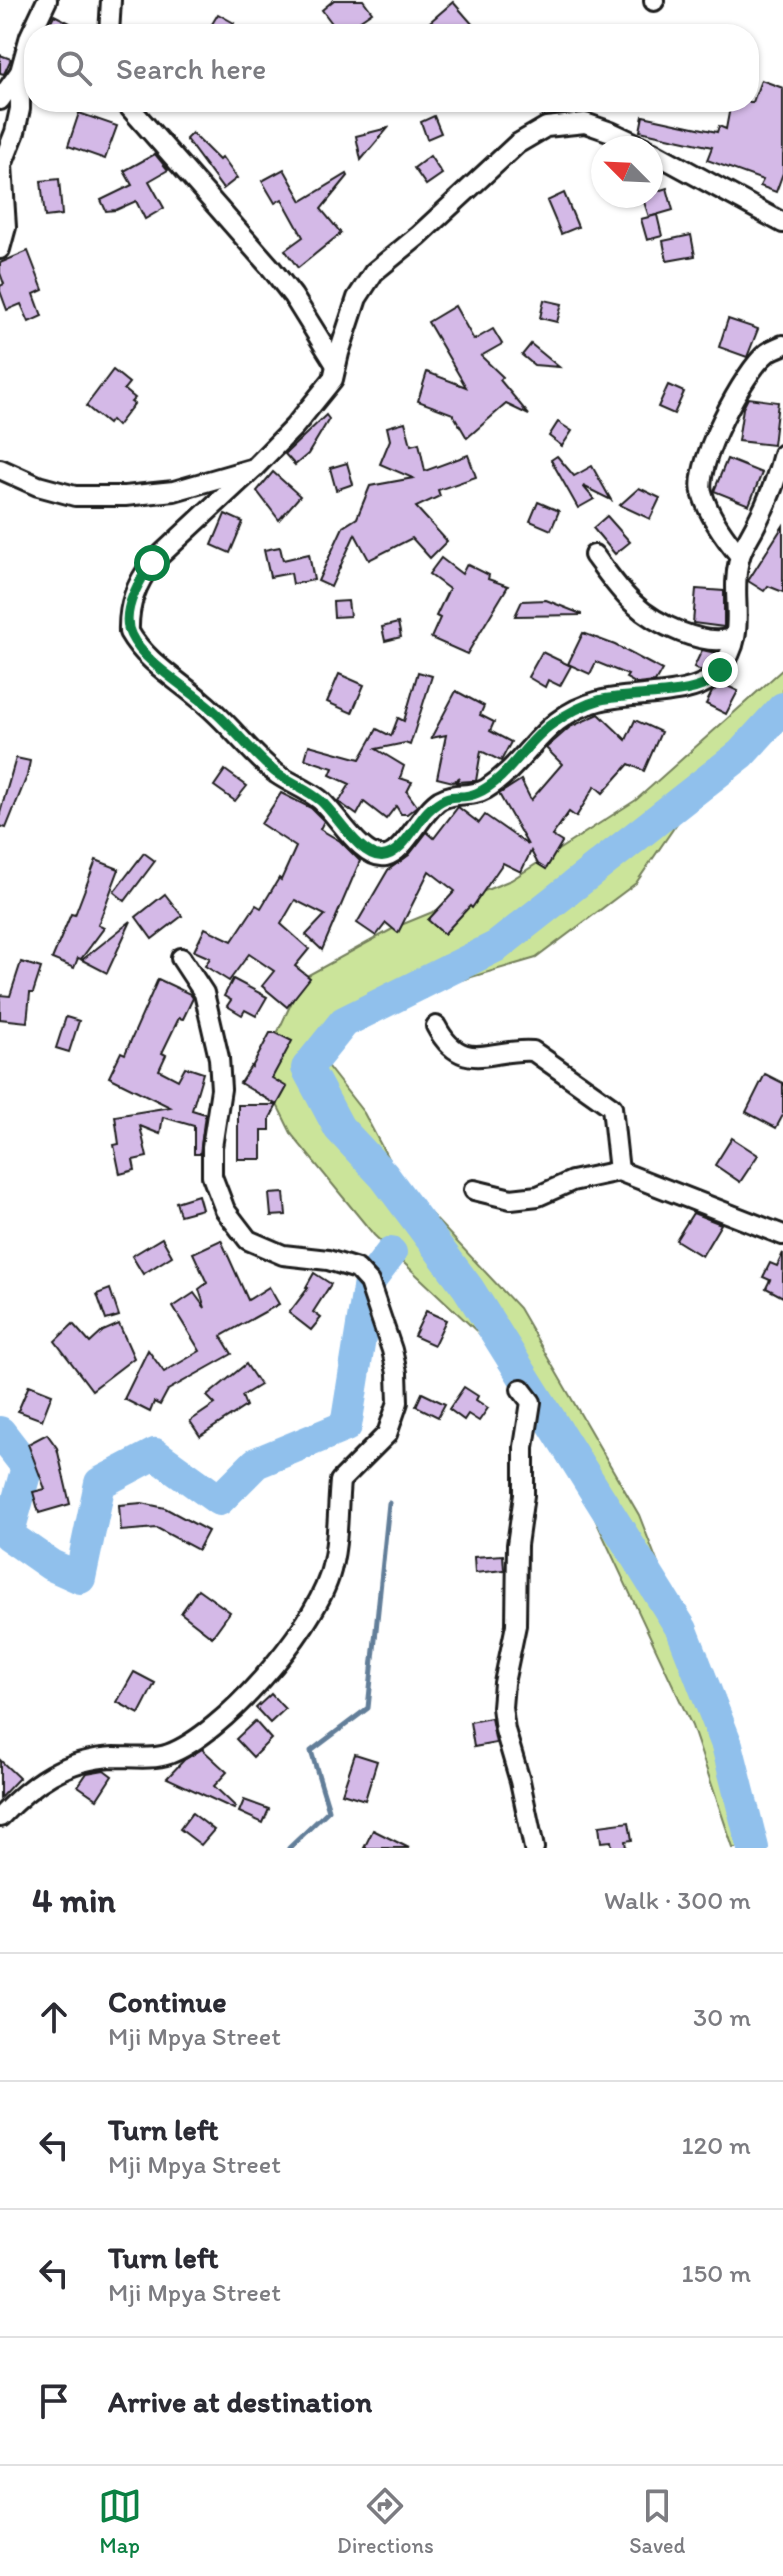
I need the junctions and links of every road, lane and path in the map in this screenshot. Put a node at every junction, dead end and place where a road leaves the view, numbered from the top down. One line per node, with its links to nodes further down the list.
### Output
1 (47, 0): 3 (street)
2 (111, 0): 4 (street)
3 (36, 24)
4 (110, 24)
5 (24, 58): 6 (street)
6 (20, 72): 7 (street); 12 (street)
7 (0, 100)
8 (134, 112): 16 (street)
9 (620, 136): 16 (street)
10 (663, 158): 11 (street)
11 (783, 223)
12 (0, 249)
13 (783, 326): 14 (street)
14 (783, 336)
15 (783, 345): 21 (street)
16 (336, 365): 18 (street)
17 (783, 454): 21 (street)
18 (254, 468): 19 (street); 22 (street)
19 (0, 469)
20 (594, 555): 22 (street)
21 (740, 556): 22 (street)
22 (735, 637)
23 (181, 958): 29 (street)
24 (436, 1026): 25 (street)
25 (619, 1171): 26 (street); 27 (street)
26 (474, 1190)
27 (783, 1235)
28 (521, 1389): 30 (street)
29 (0, 1817)
30 (534, 1848)

